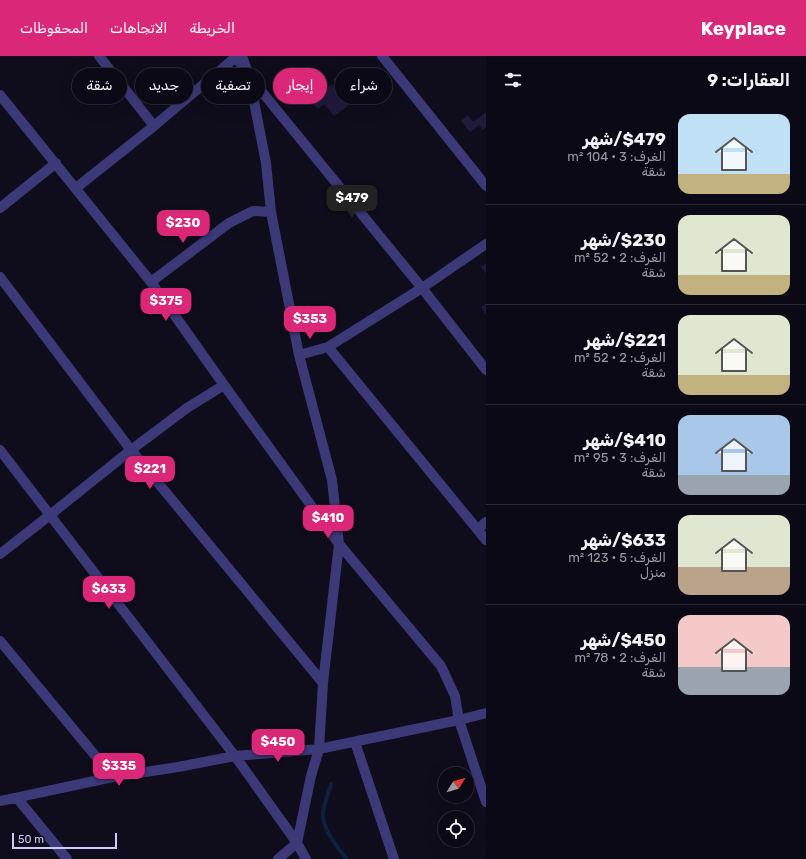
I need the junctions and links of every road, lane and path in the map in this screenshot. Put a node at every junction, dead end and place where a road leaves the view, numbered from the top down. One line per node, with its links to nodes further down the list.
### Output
1 (99, 56): 8 (street)
2 (238, 56): 4 (street); 8 (street)
3 (382, 56): 10 (street)
4 (245, 68)
5 (0, 95): 9 (street)
6 (265, 96): 17 (street)
7 (254, 104): 13 (street)
8 (154, 126): 11 (street)
9 (56, 163): 11 (street); 12 (street)
10 (486, 186)
11 (76, 188): 16 (street)
12 (0, 208)
13 (271, 212): 16 (street); 19 (street)
14 (486, 244): 17 (street)
15 (0, 277): 23 (street)
16 (151, 282): 21 (street)
17 (422, 288): 18 (street); 20 (street)
18 (328, 347): 19 (street); 25 (street)
19 (299, 355): 27 (street)
20 (486, 370)
21 (224, 385): 23 (street); 27 (street)
22 (0, 450): 24 (street)
23 (131, 450): 24 (street); 30 (street)
24 (50, 515): 28 (street); 35 (street)
25 (482, 525): 26 (street)
26 (486, 540)
27 (339, 544): 30 (street); 32 (street)
28 (0, 554)
29 (0, 641): 36 (street)
30 (323, 684): 34 (street)
31 (486, 713): 32 (street)
32 (459, 720): 33 (street); 39 (street)
33 (355, 742): 34 (street); 44 (street)
34 (320, 749): 35 (street); 40 (street)
35 (235, 756): 36 (street); 40 (street)
36 (112, 777): 37 (street)
37 (17, 798): 38 (street); 41 (street)
38 (0, 801)
39 (486, 802)
40 (297, 843): 42 (street); 43 (street)
41 (67, 859)
42 (278, 859)
43 (306, 859)
44 (394, 859)

